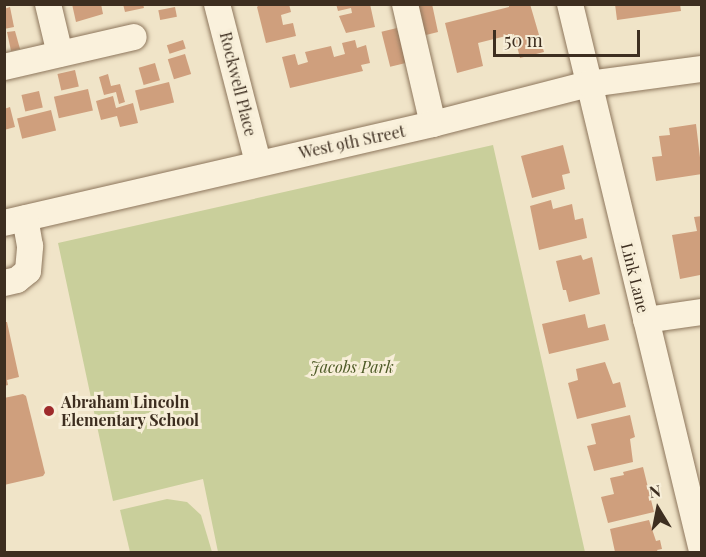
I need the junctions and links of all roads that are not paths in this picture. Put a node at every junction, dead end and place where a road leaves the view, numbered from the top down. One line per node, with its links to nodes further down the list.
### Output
1 (48, 4): 6 (street)
2 (217, 4): 11 (street, Rockwell Place)
3 (405, 4): 10 (street)
4 (570, 4): 9 (street, Link Lane)
5 (134, 37): 6 (street)
6 (60, 54): 7 (street)
7 (4, 67)
8 (702, 69): 9 (street, West 9th Street)
9 (589, 84): 10 (street, West 9th Street); 15 (street, Link Lane)
10 (433, 124): 11 (street, West 9th Street)
11 (258, 163): 12 (street, West 9th Street)
12 (15, 220): 13 (street)
13 (4, 283)
14 (702, 312): 15 (street)
15 (646, 320): 16 (street, Link Lane)
16 (702, 551)

